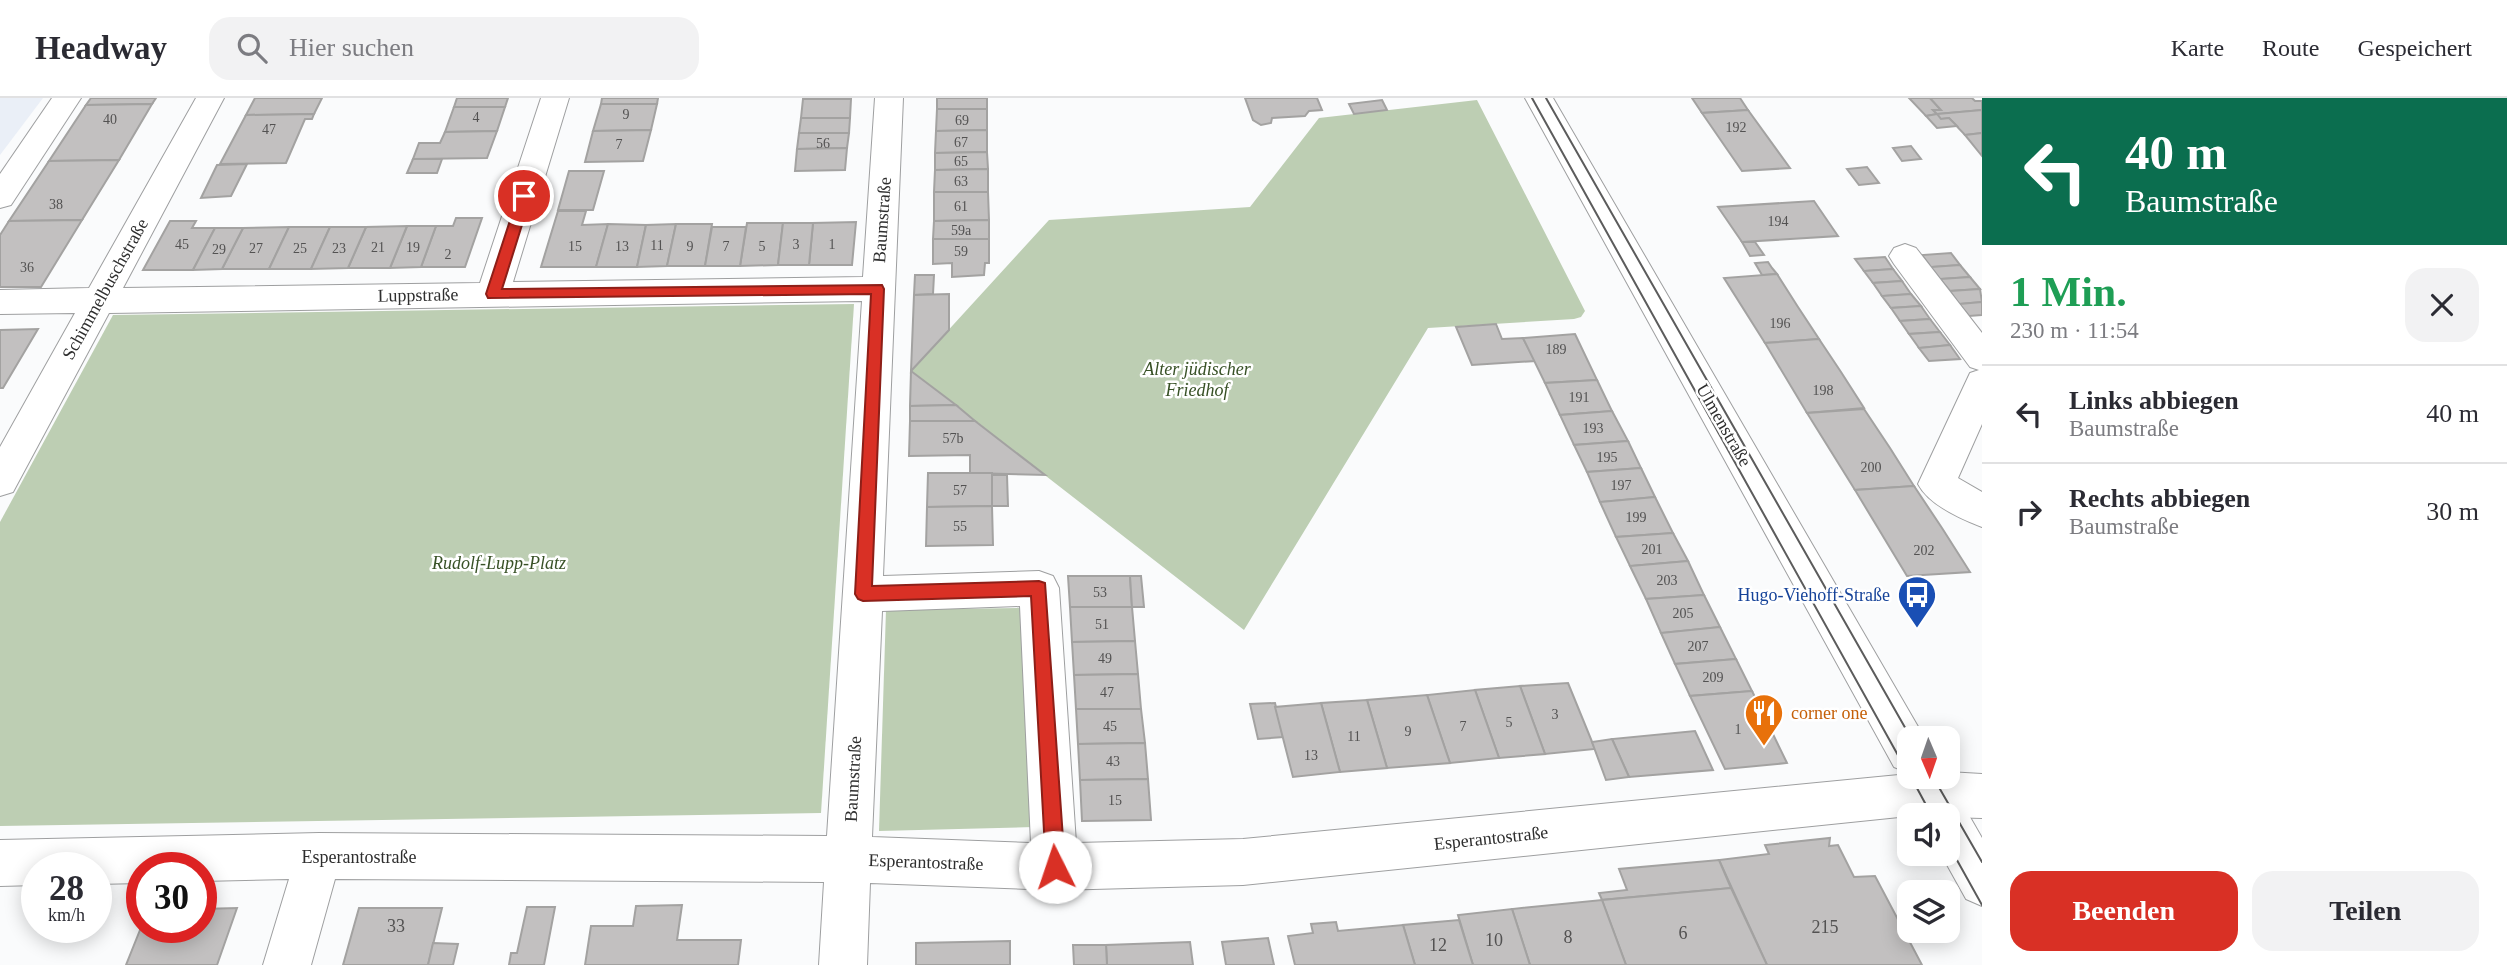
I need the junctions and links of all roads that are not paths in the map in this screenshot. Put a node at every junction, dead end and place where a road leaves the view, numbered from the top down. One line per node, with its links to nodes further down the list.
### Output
1 (68, 98): 6 (street)
2 (210, 98): 10 (street, Schimmelbuschstraße)
3 (555, 98): 9 (street)
4 (889, 98): 8 (street, Baumstraße)
5 (1539, 98): 17 (street, Ulmenstraße)
6 (0, 197)
7 (1905, 256): 12 (street)
8 (878, 289): 9 (street, Luppstraße); 16 (street, Baumstraße)
9 (493, 294): 10 (street, Luppstraße)
10 (99, 300): 11 (street, Luppstraße); 14 (street, Schimmelbuschstraße)
11 (0, 302)
12 (1982, 358)
13 (1982, 383): 15 (street)
14 (0, 481)
15 (1982, 511)
16 (863, 594): 21 (street, Baumstraße); 23 (street)
17 (1897, 731)
18 (1982, 796): 19 (street)
19 (1937, 802): 23 (street, Esperantostraße); 24 (street)
20 (319, 856): 21 (street, Esperantostraße); 22 (street, Esperantostraße); 25 (street)
21 (849, 859): 23 (street, Esperantostraße); 26 (street, Baumstraße)
22 (0, 863)
23 (1055, 867)
24 (1982, 883)
25 (287, 965)
26 (843, 965)

